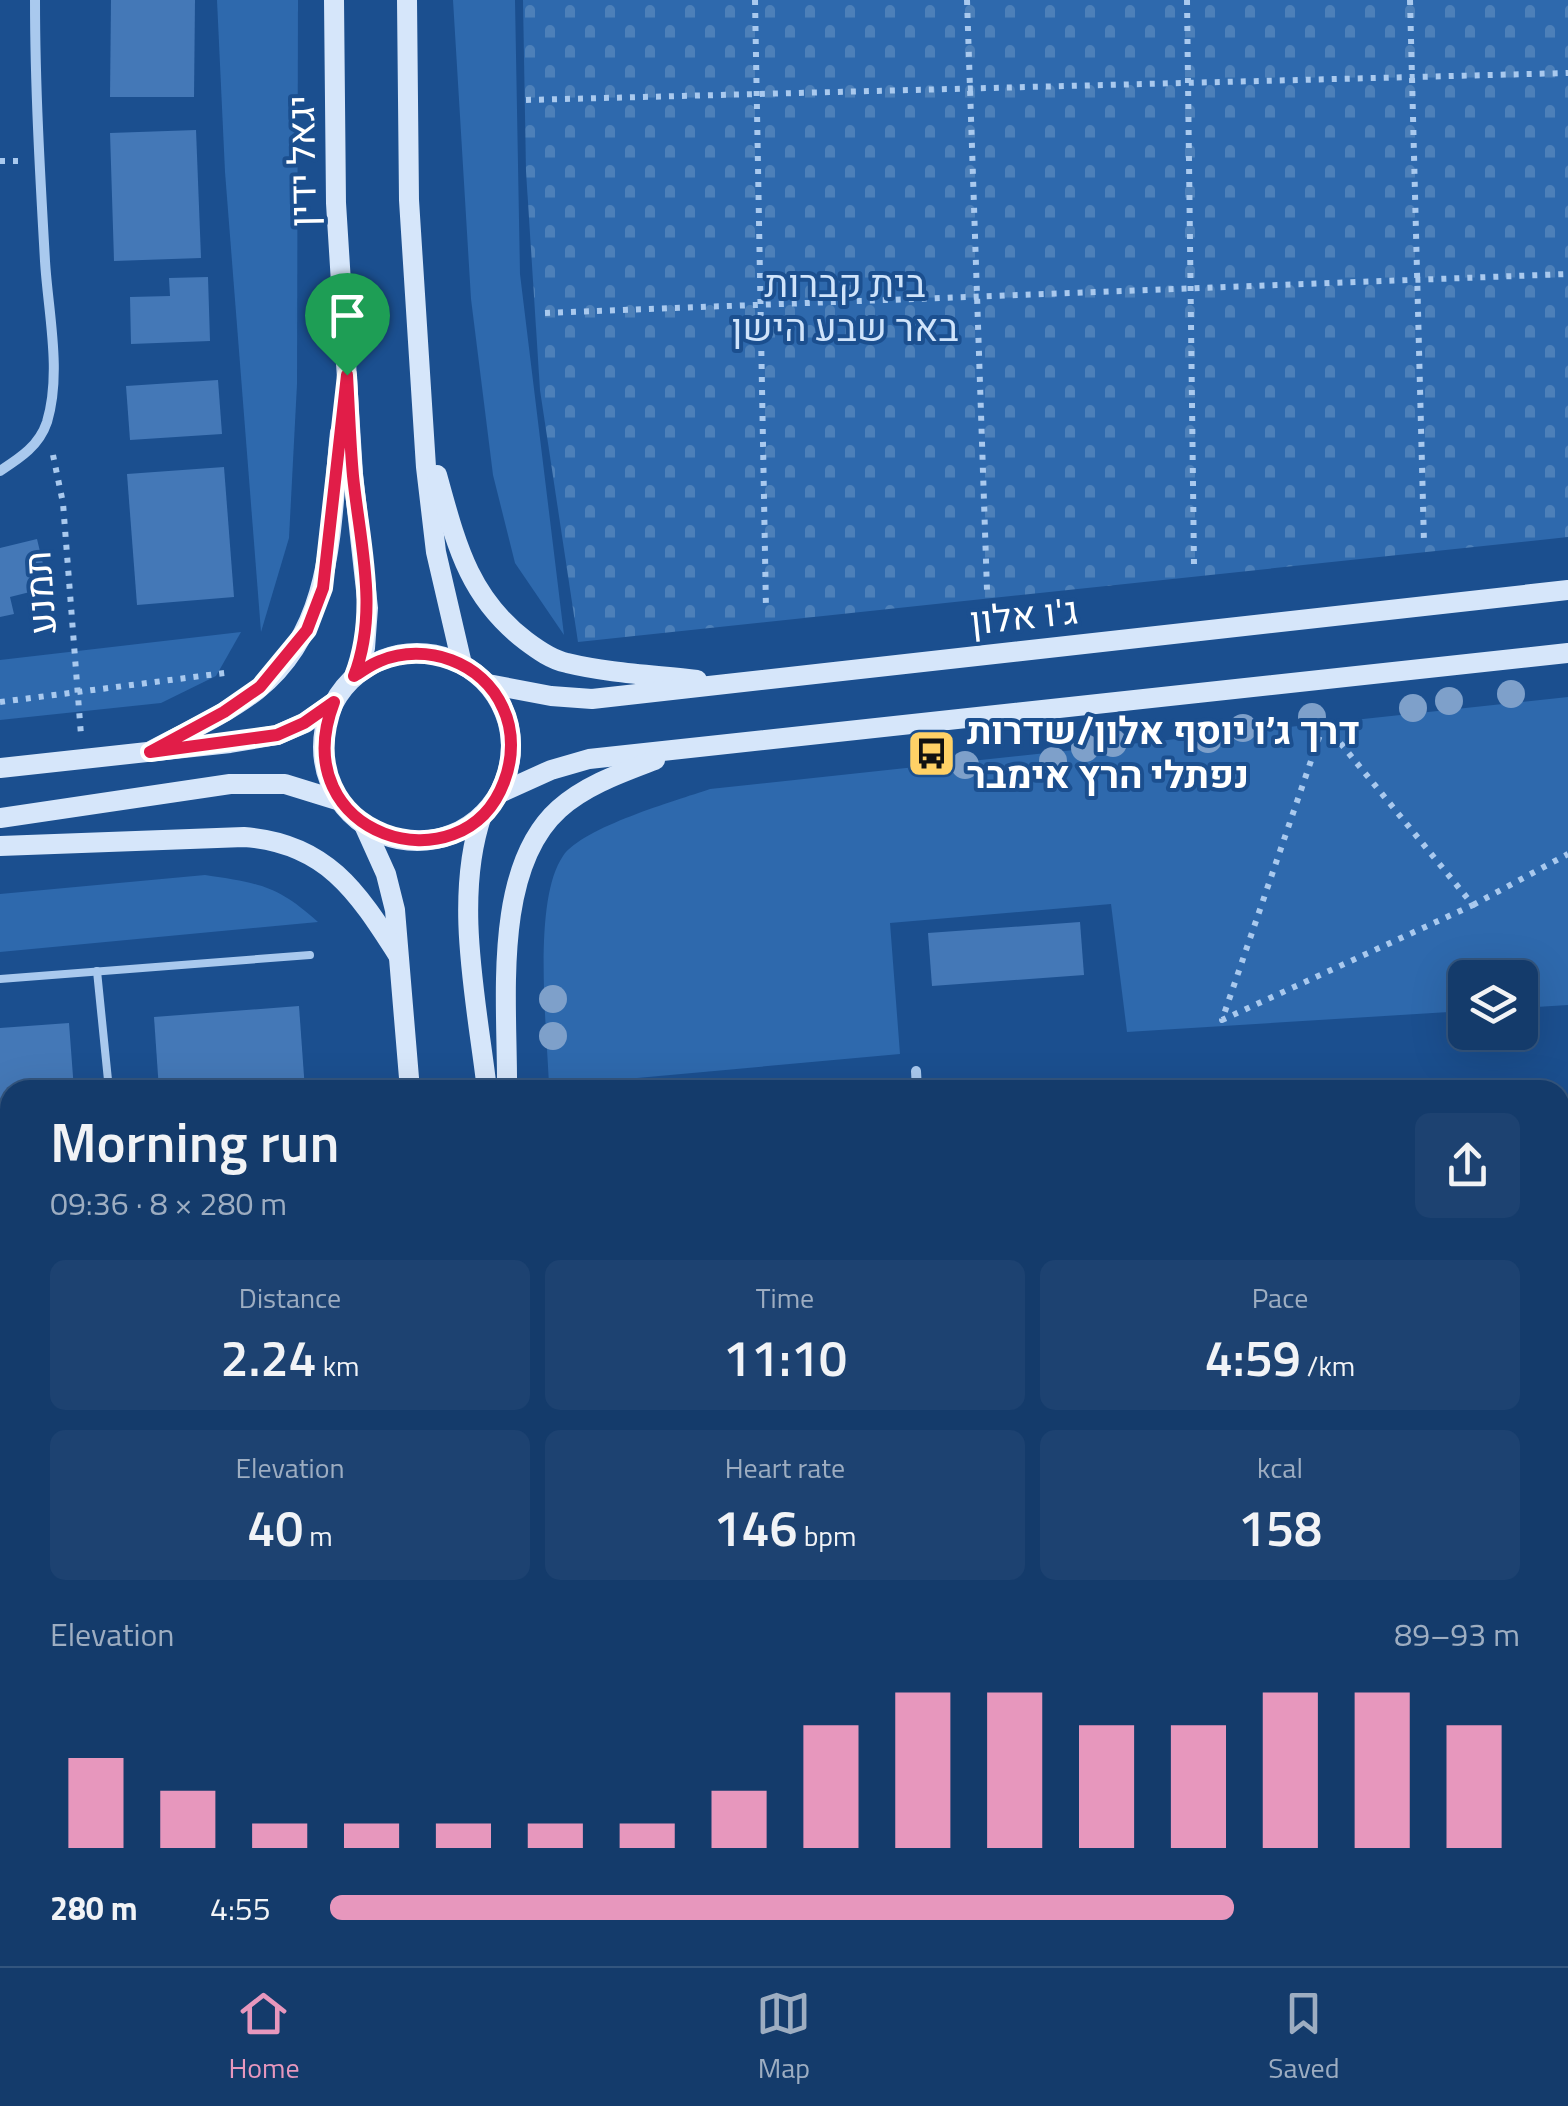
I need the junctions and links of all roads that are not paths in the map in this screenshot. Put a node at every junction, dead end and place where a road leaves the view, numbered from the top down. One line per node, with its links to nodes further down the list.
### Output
1 (35, 0): 6 (street)
2 (334, 0): 4 (main road, יגאל ידין)
3 (407, 0): 5 (main road)
4 (347, 375): 10 (main road, יגאל ידין); 15 (main road)
5 (423, 423): 9 (main road); 12 (main road)
6 (0, 471)
7 (1568, 590): 12 (main road, ג'ו אלון)
8 (1568, 652): 14 (main road)
9 (462, 664): 10 (main road); 11 (main road)
10 (354, 676): 13 (main road)
11 (488, 684): 12 (main road, ג'ו אלון); 17 (main road)
12 (728, 684)
13 (334, 702): 15 (main road); 18 (main road)
14 (678, 750): 17 (main road); 31 (main road)
15 (150, 752): 16 (main road)
16 (0, 768)
17 (500, 793): 19 (main road)
18 (340, 801): 20 (main road); 21 (main road)
19 (482, 815): 21 (main road); 30 (main road)
20 (0, 818)
21 (363, 824): 24 (main road)
22 (0, 846): 24 (main road)
23 (310, 955): 25 (lane)
24 (398, 956): 29 (main road)
25 (97, 971): 26 (lane); 28 (lane)
26 (0, 979)
27 (916, 1070): 32 (street)
28 (107, 1080)
29 (409, 1080)
30 (486, 1080)
31 (507, 1080)
32 (917, 1080)

